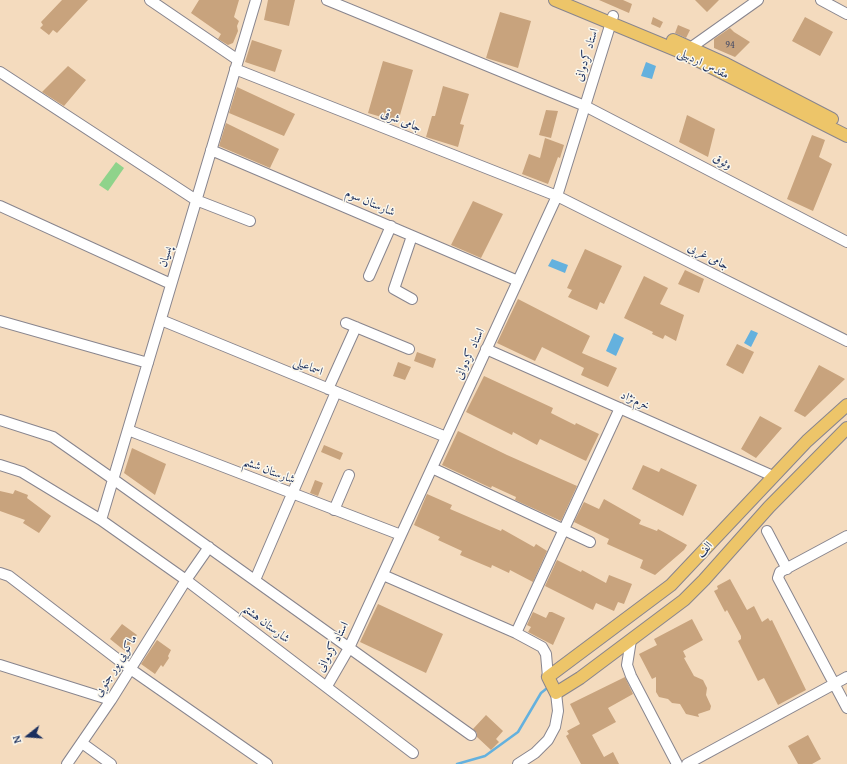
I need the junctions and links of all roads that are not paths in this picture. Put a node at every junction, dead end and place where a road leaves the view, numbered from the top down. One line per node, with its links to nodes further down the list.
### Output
1 (150, 0): 11 (street, جامی شرقی)
2 (256, 0): 11 (street, پسیان)
3 (327, 0): 13 (street, وثوق)
4 (555, 0): 9 (main road, مقدس اردبیلی)
5 (573, 0): 9 (main road, مقدس اردبیلی)
6 (758, 0): 10 (street)
7 (820, 0): 8 (street)
8 (847, 14)
9 (611, 20): 10 (main road, مقدس اردبیلی); 13 (street, استاد کردوانی)
10 (687, 50): 14 (main road, مقدس اردبیلی); 15 (main road, مقدس اردبیلی)
11 (237, 65): 16 (street, پسیان); 17 (street, جامی شرقی)
12 (0, 72): 18 (street)
13 (585, 106): 17 (street, استاد کردوانی); 23 (street, وثوق)
14 (847, 127)
15 (847, 136)
16 (211, 150): 18 (street, پسیان); 21 (street, شارستان سوم)
17 (557, 196): 25 (street, استاد کردوانی); 30 (street, جامی غربی)
18 (196, 200): 20 (street); 26 (street, پسیان)
19 (0, 206): 26 (street)
20 (250, 221)
21 (391, 226): 22 (street, شارستان سوم); 24 (street)
22 (412, 236): 25 (street, شارستان سوم); 27 (street)
23 (847, 242)
24 (369, 276)
25 (518, 281): 32 (street, استاد کردوانی)
26 (171, 284): 28 (street, پسیان)
27 (412, 299)
28 (160, 320): 33 (street, پسیان); 34 (street, اسماعیلی)
29 (0, 321): 33 (street)
30 (847, 341)
31 (409, 349): 34 (street)
32 (486, 349): 36 (street, خرم‌نژاد); 40 (street, استاد کردوانی)
33 (148, 363): 39 (street, پسیان)
34 (332, 390): 40 (street, اسماعیلی); 46 (street)
35 (847, 405): 44 (main road, الف)
36 (620, 408): 44 (street, خرم‌نژاد); 49 (street)
37 (0, 420): 45 (street)
38 (847, 428): 61 (main road, الف)
39 (128, 430): 45 (street, پسیان); 46 (street, شارستان ششم)
40 (446, 438): 42 (street, استاد کردوانی)
41 (0, 465): 48 (street, شارستان هشتم)
42 (432, 468): 49 (street); 51 (street, استاد کردوانی)
43 (349, 475): 47 (street)
44 (773, 476): 65 (main road, الف)
45 (113, 478): 48 (street, پسیان); 54 (street)
46 (292, 493): 47 (street, شارستان ششم); 59 (street)
47 (334, 510): 51 (street, شارستان ششم)
48 (101, 520): 58 (street, شارستان هشتم)
49 (563, 530): 53 (street); 60 (street)
50 (767, 531): 55 (street)
51 (401, 535): 57 (street, استاد کردوانی)
52 (847, 536): 55 (street)
53 (590, 542)
54 (209, 547): 58 (street, ماکویی‌ پور جنوبی); 59 (street)
55 (787, 569): 67 (street)
56 (0, 573): 64 (street)
57 (383, 575): 60 (street); 62 (street, استاد کردوانی)
58 (186, 580): 64 (street, ماکویی‌ پور جنوبی); 68 (street, شارستان هشتم)
59 (255, 580): 62 (street)
60 (516, 633): 65 (street)
61 (631, 640): 69 (main road, الف); 79 (street)
62 (349, 648): 68 (street, استاد کردوانی); 72 (street)
63 (0, 665): 70 (street)
64 (129, 668): 70 (street, ماکویی‌ پور جنوبی); 77 (street)
65 (548, 677): 69 (main road)
66 (847, 677): 67 (street)
67 (834, 684): 71 (street); 80 (street)
68 (327, 686): 74 (street, شارستان هشتم)
69 (556, 693): 78 (street)
70 (111, 700): 73 (street, ماکویی‌ پور جنوبی)
71 (847, 708)
72 (471, 735)
73 (82, 744): 75 (street, ماکویی‌ پور جنوبی); 76 (street)
74 (413, 752)
75 (67, 764)
76 (112, 764)
77 (267, 764)
78 (518, 764)
79 (677, 764)
80 (687, 764)

